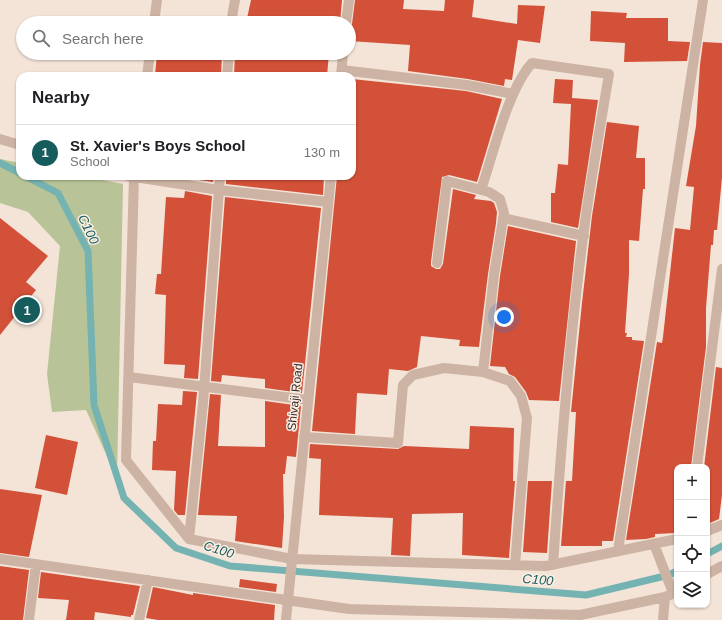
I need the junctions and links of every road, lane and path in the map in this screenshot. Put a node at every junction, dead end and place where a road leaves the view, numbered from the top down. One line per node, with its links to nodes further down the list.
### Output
1 (157, 0): 5 (street)
2 (235, 0): 6 (street)
3 (349, 0): 7 (street)
4 (703, 0): 40 (street)
5 (155, 16)
6 (232, 16)
7 (347, 16)
8 (149, 60): 11 (street)
9 (228, 60): 12 (street)
10 (342, 60): 13 (street)
11 (148, 72)
12 (227, 72)
13 (341, 72)
14 (356, 74): 15 (street)
15 (514, 94): 23 (street); 26 (street)
16 (0, 139): 17 (street)
17 (16, 144)
18 (132, 180): 30 (street)
19 (152, 180): 22 (street)
20 (220, 180): 22 (street)
21 (331, 180): 24 (street, Shivaji Road)
22 (219, 190): 24 (street); 31 (street)
23 (481, 190): 25 (street); 27 (street)
24 (328, 202): 32 (street, Shivaji Road)
25 (503, 218): 26 (street); 29 (street)
26 (584, 236): 44 (street)
27 (437, 263)
28 (722, 269): 34 (street)
29 (483, 372): 33 (street); 45 (street)
30 (129, 377): 31 (street); 37 (street)
31 (204, 385): 32 (street); 37 (street)
32 (308, 400): 33 (street, Shivaji Road)
33 (304, 437): 42 (street, Shivaji Road)
34 (697, 464)
35 (722, 525): 36 (street)
36 (710, 529)
37 (189, 539): 42 (street)
38 (674, 540): 39 (street)
39 (654, 544): 40 (street); 49 (street)
40 (618, 551): 44 (street)
41 (0, 559): 43 (street)
42 (291, 562): 45 (street); 50 (street, Shivaji Road)
43 (36, 564): 48 (street); 51 (street)
44 (553, 564): 45 (street)
45 (515, 565)
46 (722, 566): 47 (street)
47 (710, 572)
48 (148, 580): 50 (street); 52 (street)
49 (671, 592): 50 (street); 54 (street)
50 (288, 600): 53 (street, Shivaji Road)
51 (29, 620)
52 (139, 620)
53 (286, 620)
54 (663, 620)

